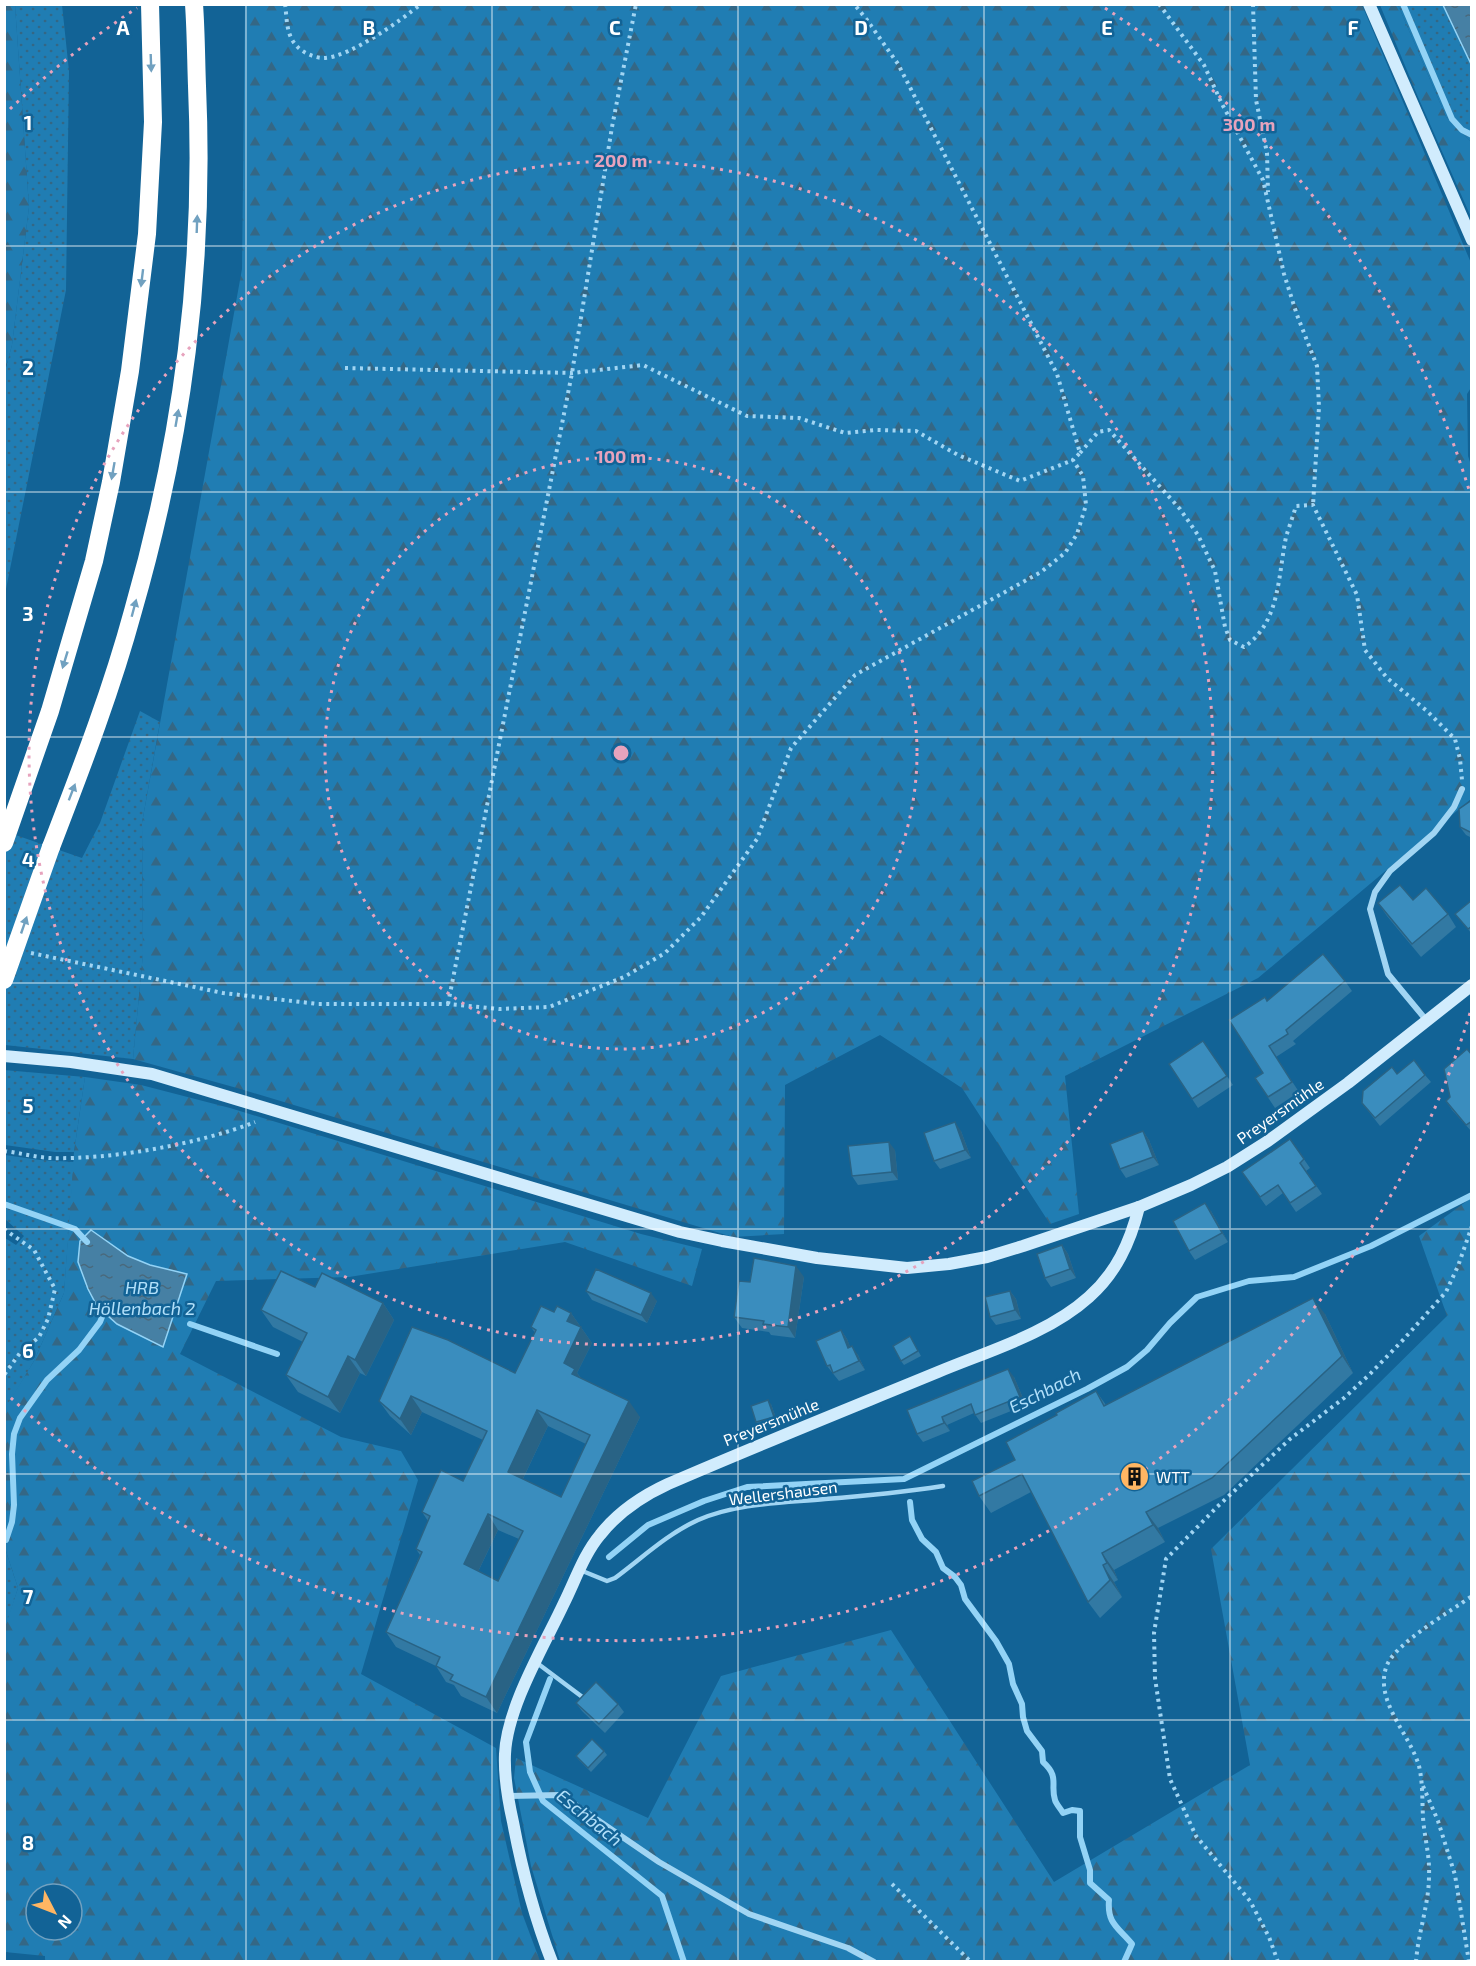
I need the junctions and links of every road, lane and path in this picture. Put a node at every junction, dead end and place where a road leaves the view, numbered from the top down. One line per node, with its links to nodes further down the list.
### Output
1 (150, 4): 18 (highway, one-way to 18)
2 (194, 4): 20 (highway, one-way to 2, bridge)
3 (285, 4): 4 (path)
4 (420, 4)
5 (636, 4): 13 (path)
6 (854, 4): 14 (path)
7 (1159, 4): 10 (path)
8 (1252, 4): 10 (path)
9 (1369, 4): 11 (main road)
10 (1269, 199): 16 (path)
11 (1472, 240)
12 (345, 368): 13 (path)
13 (573, 373): 15 (path); 22 (path)
14 (1080, 453): 15 (path); 16 (path)
15 (1073, 460): 22 (path)
16 (1313, 505): 17 (path)
17 (1462, 789): 23 (street)
18 (6, 838)
19 (25, 952): 22 (path)
20 (4, 980)
21 (1472, 985): 23 (main road, Preyersmühle)
22 (448, 1004)
23 (1427, 1021): 27 (main road, Preyersmühle)
24 (4, 1056): 25 (main road, Preyersmühle)
25 (281, 1112): 26 (path); 27 (main road, Preyersmühle)
26 (4, 1150)
27 (1139, 1207): 32 (main road, Preyersmühle)
28 (1472, 1226): 42 (path)
29 (4, 1229): 30 (path)
30 (4, 1376)
31 (943, 1486): 32 (lane, Wellershausen)
32 (580, 1570): 34 (main road, Preyersmühle)
33 (1472, 1596): 36 (path)
34 (536, 1662): 35 (lane); 37 (main road, Preyersmühle)
35 (587, 1701)
36 (1422, 1782): 43 (path); 44 (path)
37 (508, 1796): 39 (main road, Preyersmühle); 40 (street)
38 (892, 1884): 41 (path)
39 (552, 1962)
40 (874, 1962)
41 (971, 1962)
42 (1278, 1962)
43 (1416, 1962)
44 (1469, 1962)

